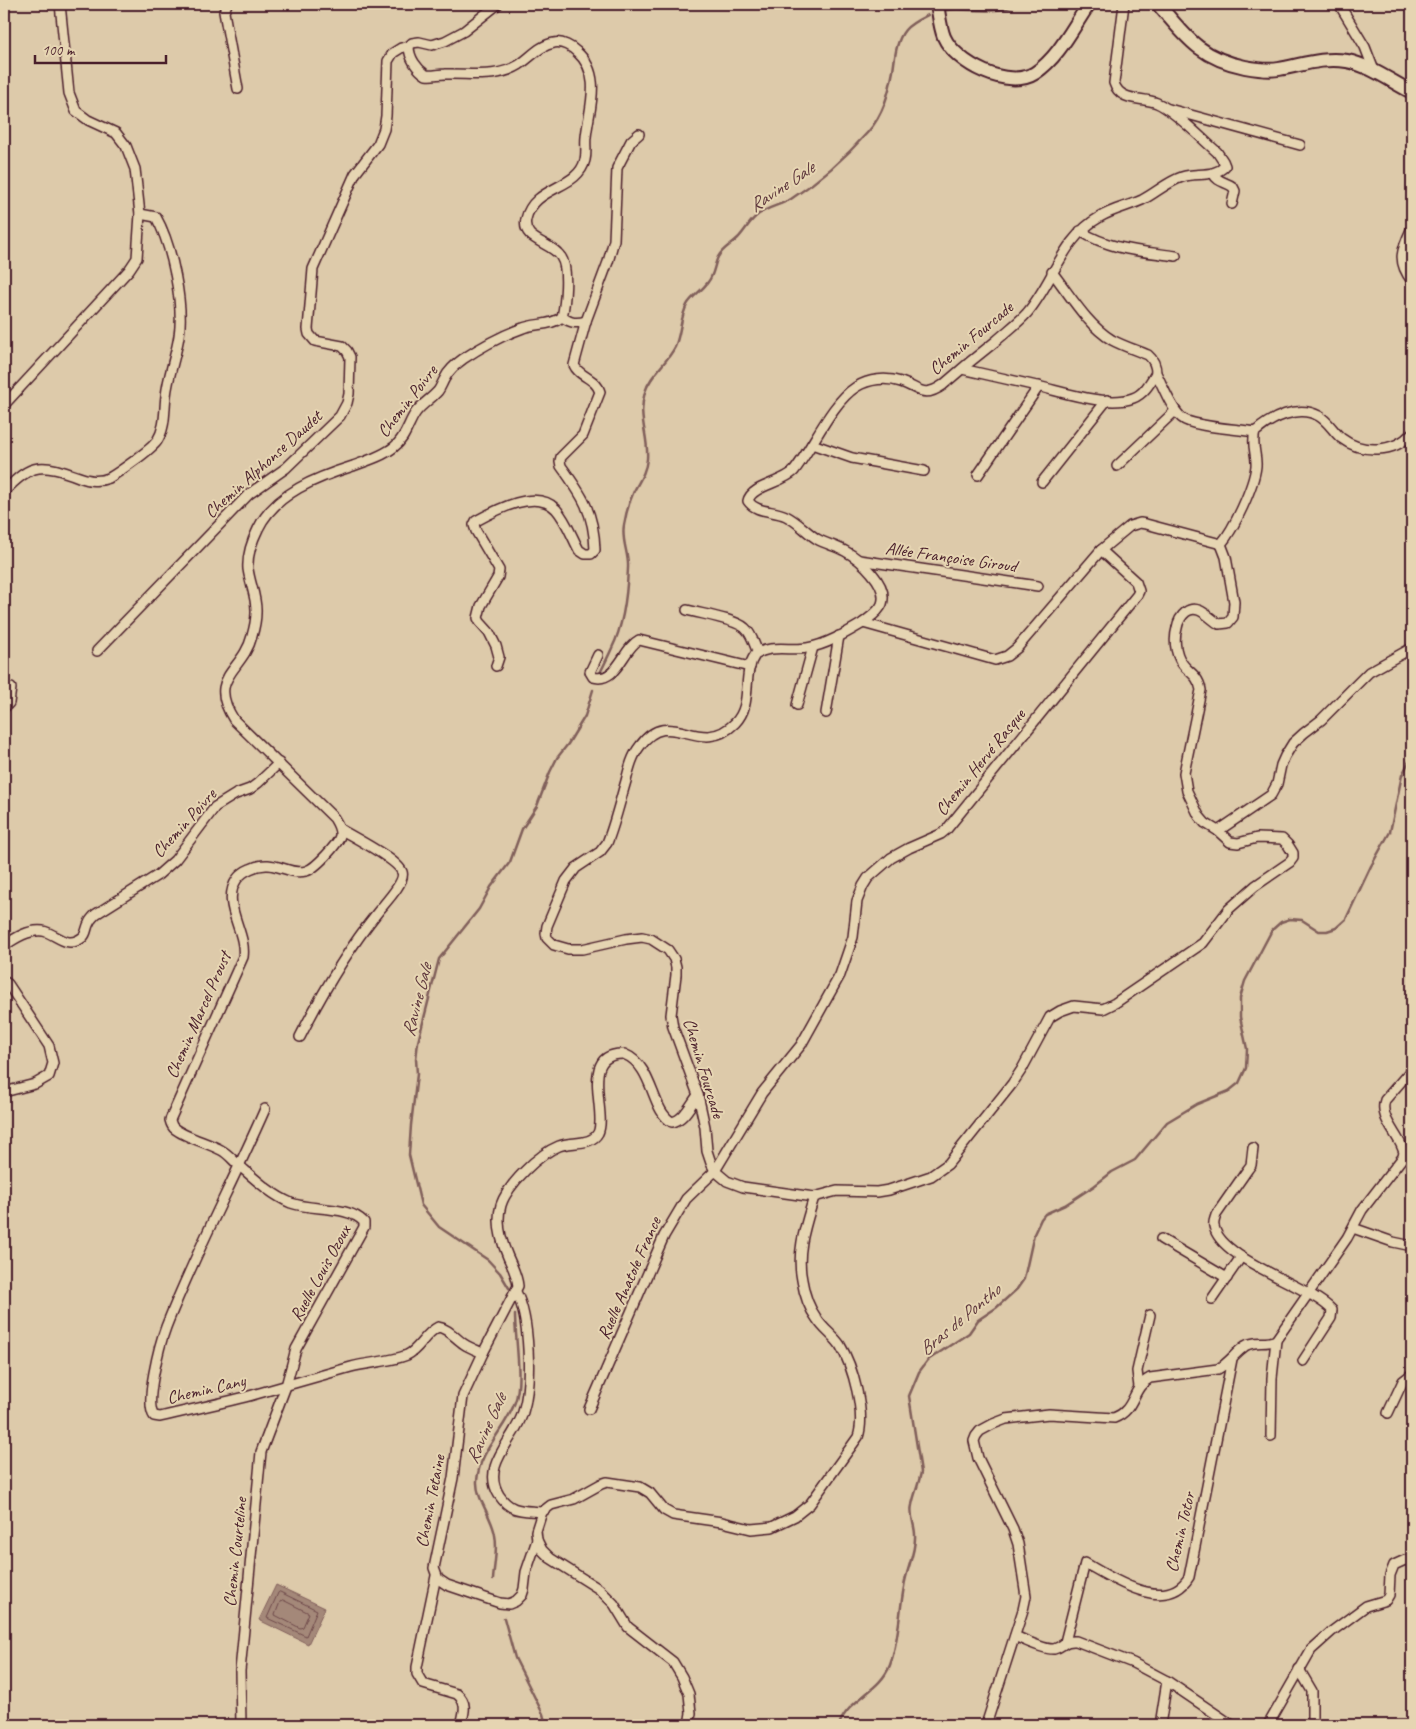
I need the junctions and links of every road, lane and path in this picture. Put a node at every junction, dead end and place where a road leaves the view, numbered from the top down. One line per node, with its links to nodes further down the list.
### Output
1 (60, 4): 18 (street)
2 (227, 4): 11 (street)
3 (498, 4): 9 (street)
4 (937, 4): 5 (main road)
5 (1089, 4)
6 (1124, 4): 13 (street)
7 (1158, 4): 10 (main road)
8 (1339, 4): 10 (street)
9 (409, 46): 24 (street); 49 (street, Chemin Alphonse Daudet)
10 (1375, 73): 12 (main road)
11 (238, 89)
12 (1412, 92)
13 (1166, 108): 15 (street); 16 (street)
14 (639, 134): 25 (street)
15 (1300, 145)
16 (1212, 174): 17 (street); 20 (street, Chemin Fourcade)
17 (1232, 204)
18 (140, 214): 30 (street); 39 (street)
19 (1412, 228): 23 (street)
20 (1080, 231): 21 (street); 22 (street, Chemin Fourcade)
21 (1176, 256)
22 (1052, 272): 26 (street, Chemin Fourcade); 27 (street)
23 (1412, 281)
24 (562, 316): 25 (street); 58 (street, Chemin Poivre)
25 (586, 321): 52 (street)
26 (962, 369): 28 (street); 34 (street, Chemin Fourcade)
27 (1156, 373): 29 (street); 31 (street)
28 (1039, 386): 29 (street); 37 (street)
29 (1107, 400): 38 (street)
30 (4, 405)
31 (1175, 411): 32 (street); 35 (street)
32 (1255, 432): 33 (street); 40 (street)
33 (1412, 433)
34 (812, 444): 36 (street); 42 (street, Chemin Fourcade)
35 (1117, 466)
36 (924, 472)
37 (978, 475)
38 (1042, 482)
39 (4, 492)
40 (1221, 544): 41 (street); 60 (street)
41 (1101, 550): 45 (street); 70 (street, Chemin Hervé Rasque)
42 (859, 560): 43 (street, Allée Françoise Giroud); 45 (street, Chemin Fourcade)
43 (1038, 586)
44 (687, 610): 50 (street)
45 (863, 622): 46 (street, Chemin Fourcade)
46 (839, 636): 47 (street, Chemin Fourcade); 57 (street)
47 (813, 647): 50 (street, Chemin Fourcade); 55 (street)
48 (1412, 648): 60 (street)
49 (97, 651)
50 (758, 653): 53 (street, Chemin Fourcade)
51 (598, 655): 53 (street)
52 (496, 666)
53 (750, 667): 66 (street, Chemin Fourcade)
54 (11, 688): 56 (street)
55 (797, 705)
56 (4, 708)
57 (826, 713)
58 (278, 763): 59 (street); 61 (street, Chemin Poivre)
59 (340, 829): 63 (street); 69 (street, Chemin Marcel Proust)
60 (1218, 831): 71 (street)
61 (4, 946)
62 (4, 981): 65 (street)
63 (300, 1037)
64 (1412, 1069): 72 (street)
65 (4, 1092)
66 (698, 1095): 70 (street, Chemin Fourcade); 77 (street)
67 (266, 1109): 69 (street, Chemin Cany)
68 (1253, 1148): 75 (street)
69 (240, 1166): 86 (street, Ruelle Louis Ozoux); 86 (street, Chemin Cany)
70 (715, 1170): 71 (street); 88 (street, Ruelle Anatole France)
71 (814, 1197): 91 (street)
72 (1353, 1228): 74 (street); 78 (street)
73 (1161, 1238): 76 (street)
74 (1412, 1246)
75 (1242, 1257): 76 (street); 78 (street)
76 (1227, 1278): 79 (street)
77 (516, 1292): 82 (street, Chemin Tetaine); 91 (street)
78 (1308, 1294): 81 (street); 84 (street)
79 (1212, 1299)
80 (1150, 1315): 87 (street)
81 (1276, 1340): 83 (street); 90 (street)
82 (482, 1353): 86 (street, Chemin Cany); 94 (street, Chemin Tetaine)
83 (1232, 1359): 87 (street); 96 (street, Chemin Totor)
84 (1303, 1362)
85 (1412, 1374): 89 (street)
86 (286, 1386): 99 (street, Chemin Courteline)
87 (1139, 1387): 95 (street)
88 (589, 1409)
89 (1388, 1413)
90 (1271, 1436)
91 (542, 1512): 92 (street)
92 (537, 1540): 94 (street); 101 (street)
93 (1412, 1562): 97 (street)
94 (436, 1576): 100 (street, Chemin Tetaine)
95 (1015, 1636): 96 (street); 102 (street)
96 (1065, 1642): 98 (street)
97 (1299, 1669): 105 (street); 106 (street)
98 (1167, 1681): 103 (street); 104 (street)
99 (241, 1725)
100 (461, 1725)
101 (689, 1725)
102 (986, 1725)
103 (1160, 1725)
104 (1232, 1725)
105 (1268, 1725)
106 (1312, 1725)

